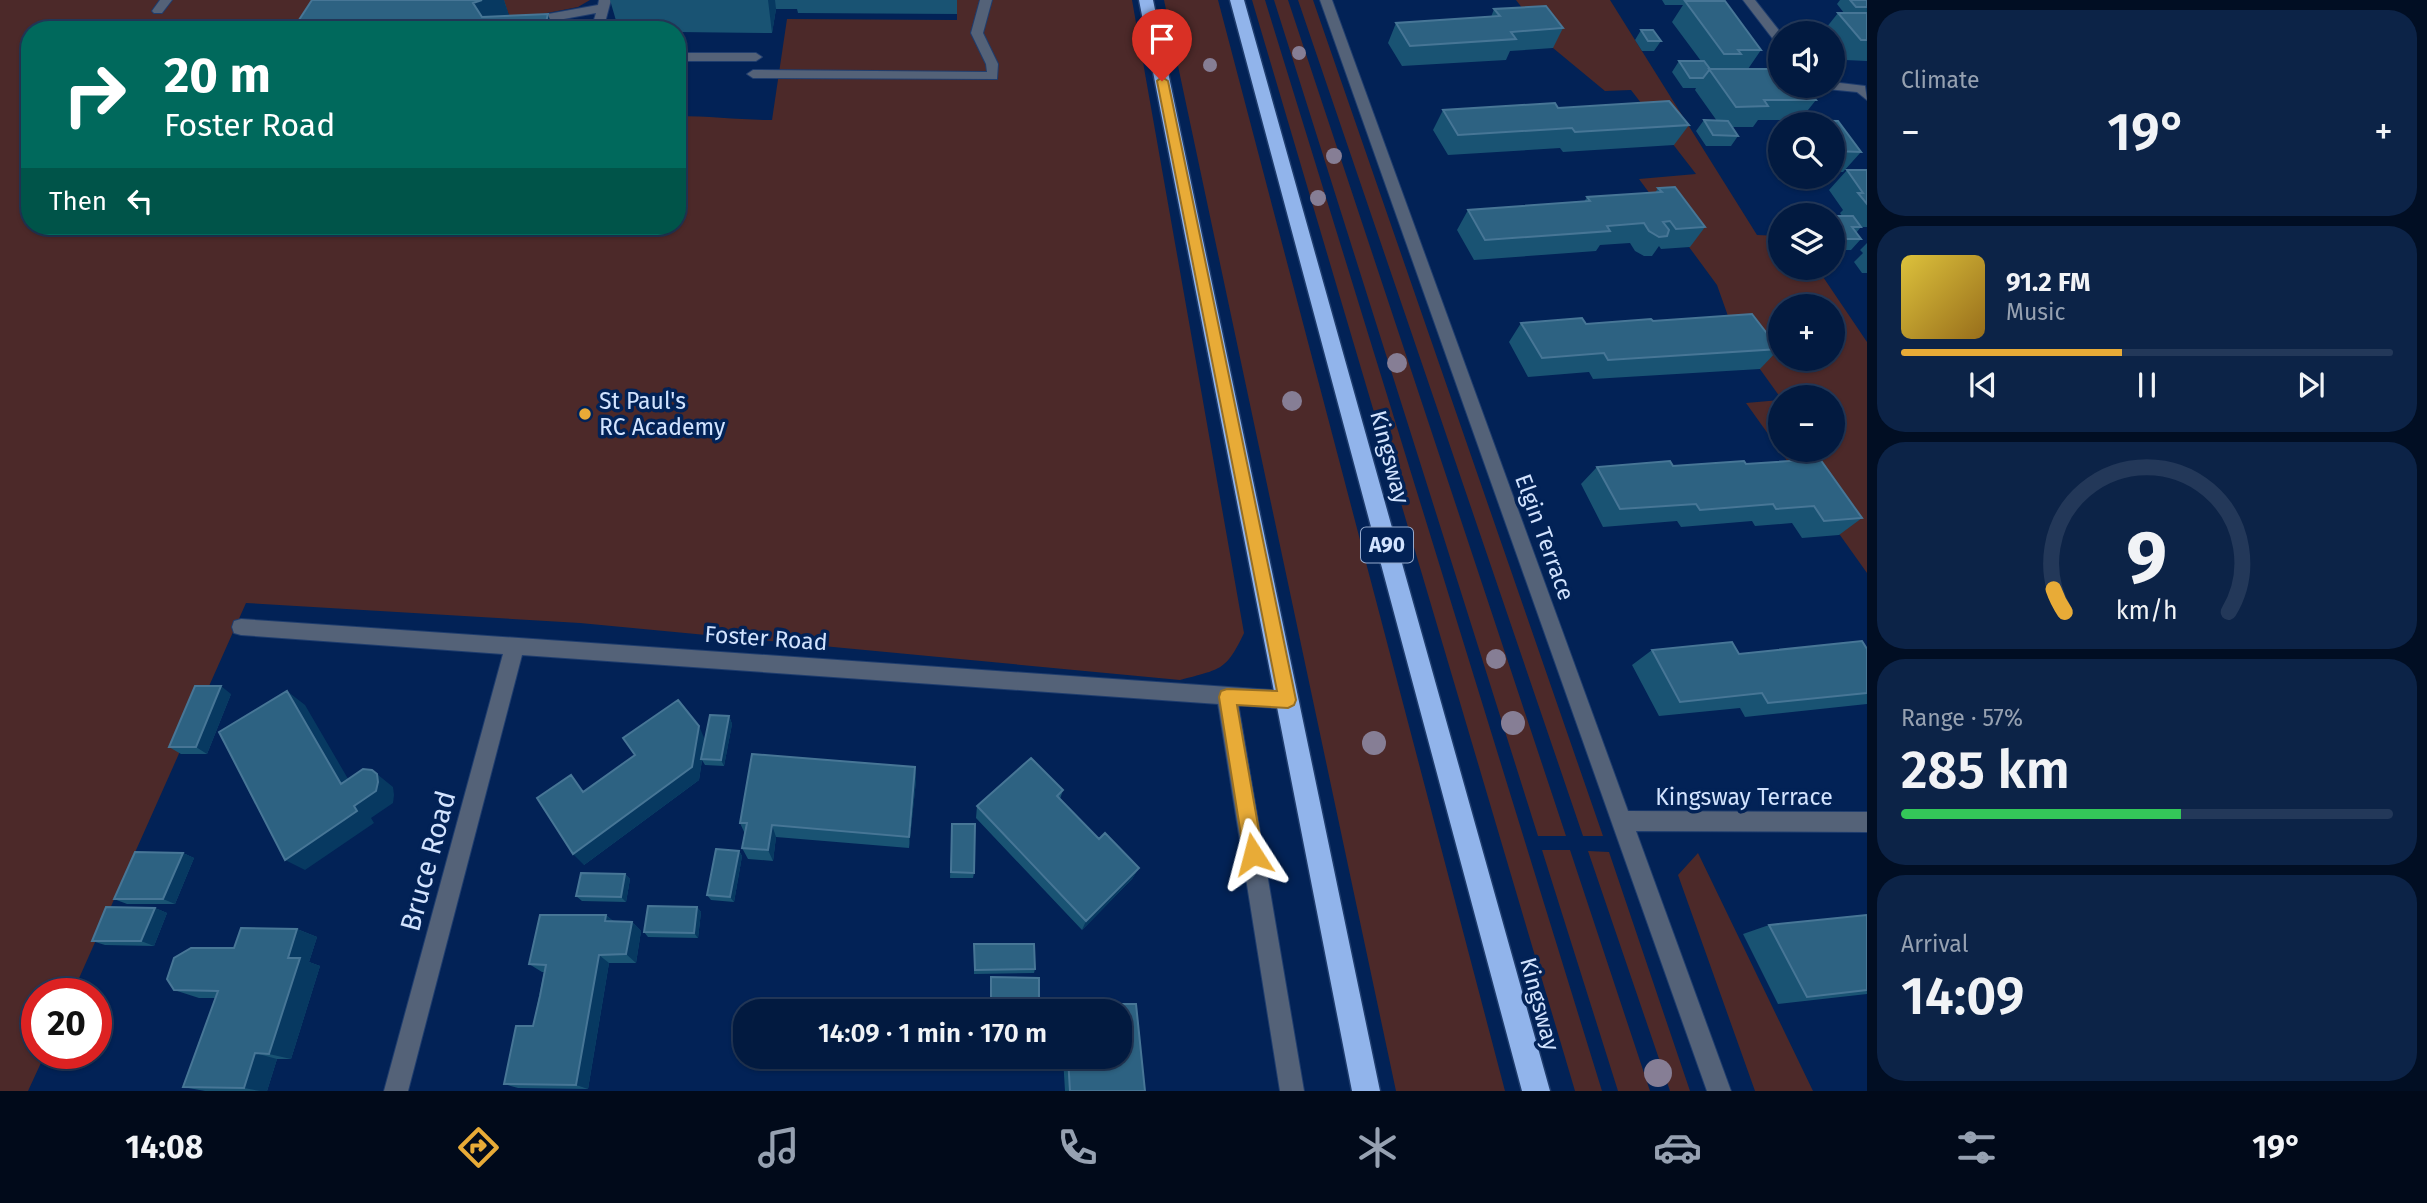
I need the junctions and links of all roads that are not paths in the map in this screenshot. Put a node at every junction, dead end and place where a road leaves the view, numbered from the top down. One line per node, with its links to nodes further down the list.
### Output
1 (166, 0): 8 (street)
2 (986, 0): 14 (street)
3 (1146, 0): 20 (highway)
4 (1237, 0): 26 (highway, Kingsway / A90)
5 (1326, 0): 21 (street, Elgin Terrace)
6 (1749, 0): 11 (street)
7 (604, 4): 9 (street); 10 (street)
8 (158, 11)
9 (525, 21)
10 (599, 21)
11 (1768, 25)
12 (686, 57): 13 (street)
13 (756, 57)
14 (753, 74)
15 (1845, 88): 16 (street)
16 (1865, 91)
17 (241, 628): 18 (street, Foster Road)
18 (515, 645): 19 (street, Foster Road); 23 (street, Bruce Road)
19 (1227, 697): 20 (street, Foster Road); 24 (street)
20 (1288, 700): 25 (highway)
21 (1621, 821): 22 (street, Kingsway Terrace); 27 (street, Elgin Terrace)
22 (1867, 822)
23 (396, 1091)
24 (1292, 1091)
25 (1366, 1091)
26 (1536, 1091)
27 (1719, 1091)

